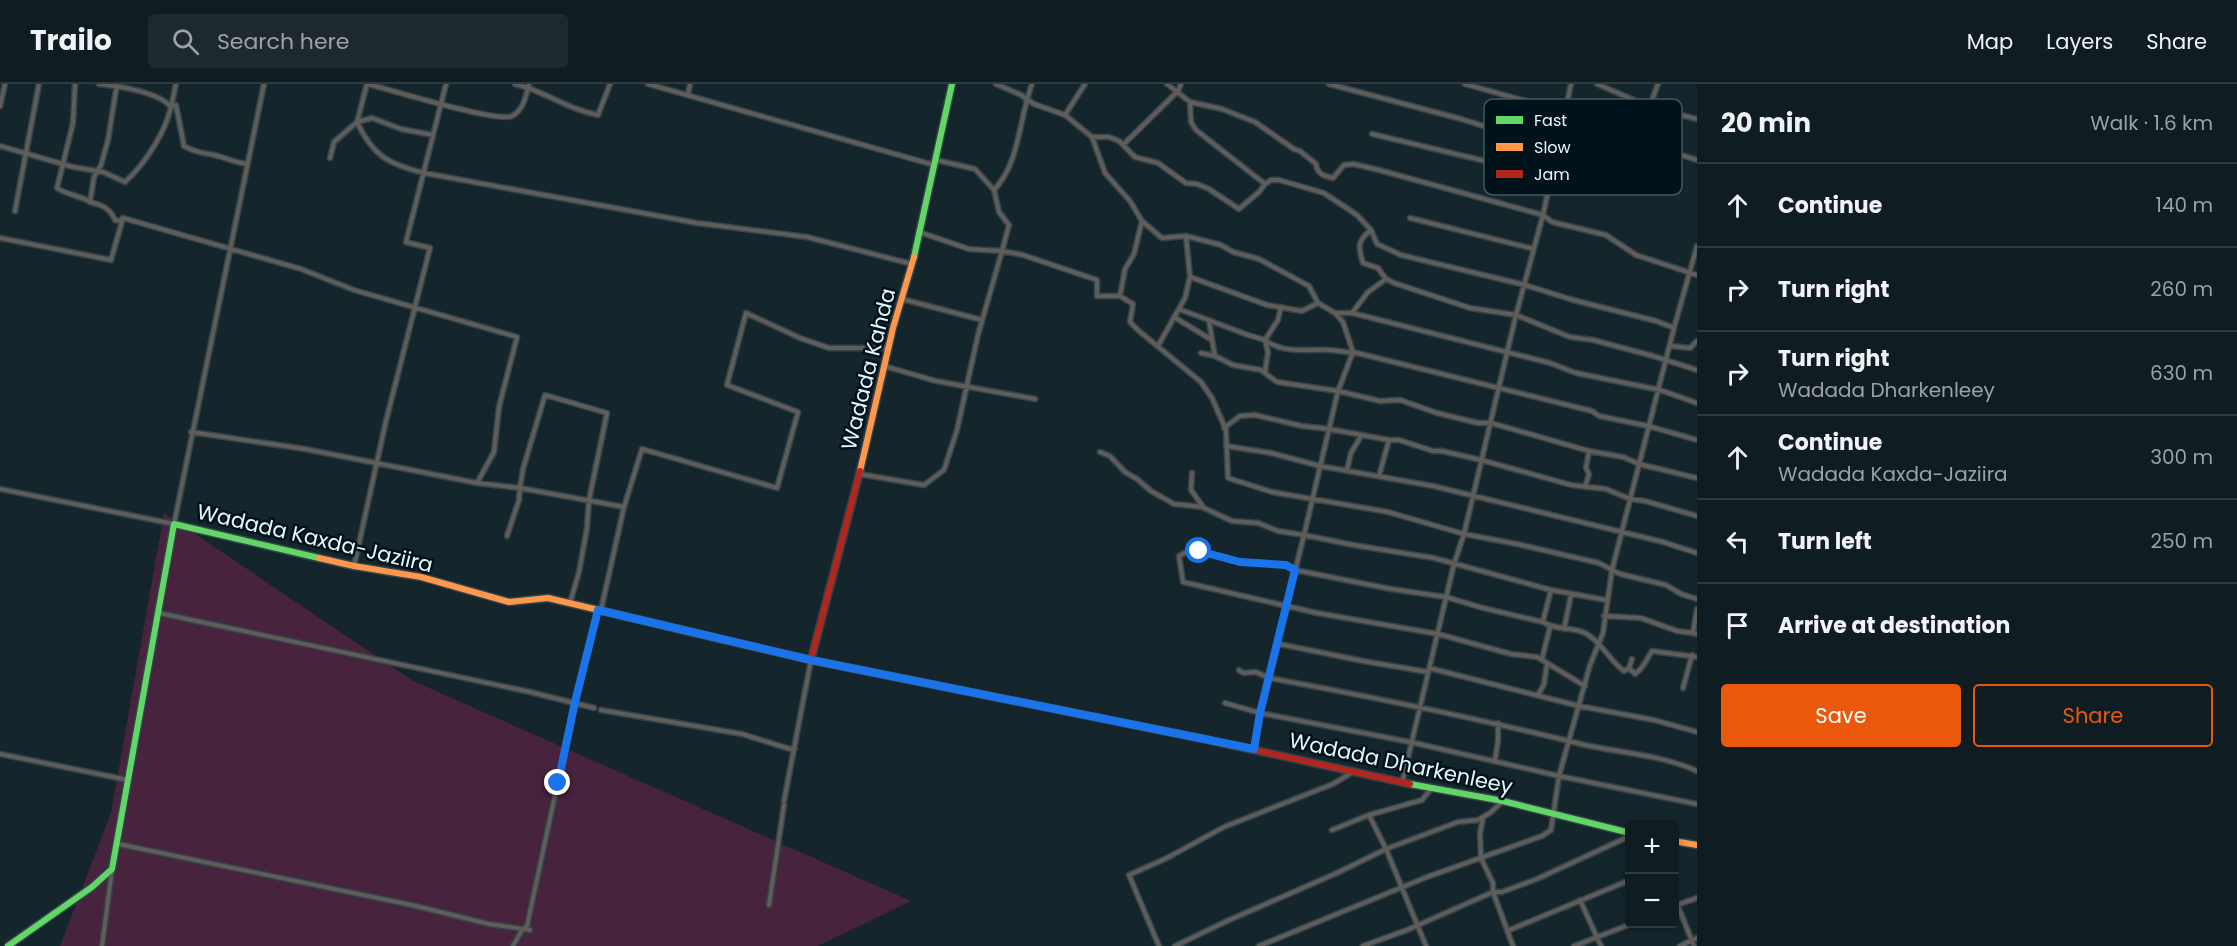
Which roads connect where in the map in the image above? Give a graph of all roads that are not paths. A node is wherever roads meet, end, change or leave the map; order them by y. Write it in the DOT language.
graph roads {
  1 [pos="5,84"];
  2 [pos="39,84"];
  3 [pos="75,84"];
  4 [pos="99,84"];
  5 [pos="176,84"];
  6 [pos="264,84"];
  7 [pos="367,84"];
  8 [pos="446,84"];
  9 [pos="515,84"];
  10 [pos="610,84"];
  11 [pos="648,84"];
  12 [pos="690,84"];
  13 [pos="952,84"];
  14 [pos="996,84"];
  15 [pos="1032,84"];
  16 [pos="1085,84"];
  17 [pos="1167,84"];
  18 [pos="1181,84"];
  19 [pos="1329,84"];
  20 [pos="1465,84"];
  21 [pos="1571,84"];
  22 [pos="1597,84"];
  23 [pos="1658,84"];
  24 [pos="117,85"];
  25 [pos="529,86"];
  26 [pos="1178,91"];
  27 [pos="688,95"];
  28 [pos="1516,99"];
  29 [pos="1568,99"];
  30 [pos="1632,99"];
  31 [pos="1653,99"];
  32 [pos="1028,100"];
  33 [pos="1190,102"];
  34 [pos="442,103"];
  35 [pos="0,106"];
  36 [pos="171,107"];
  37 [pos="1065,115"];
  38 [pos="1682,115"];
  39 [pos="1697,119"];
  40 [pos="357,122"];
  41 [pos="1484,126"];
  42 [pos="1372,134"];
  43 [pos="434,135"];
  44 [pos="1092,137"];
  45 [pos="1124,144"];
  46 [pos="0,146"];
  47 [pos="26,153"];
  48 [pos="1682,155"];
  49 [pos="330,158"];
  50 [pos="1697,160"];
  51 [pos="1484,161"];
  52 [pos="935,162"];
  53 [pos="63,164"];
  54 [pos="247,165"];
  55 [pos="98,171"];
  56 [pos="424,173"];
  57 [pos="1265,184"];
  58 [pos="994,190"];
  59 [pos="1548,195"];
  60 [pos="90,202"];
  61 [pos="15,211"];
  62 [pos="1544,215"];
  63 [pos="123,218"];
  64 [pos="1410,218"];
  65 [pos="1142,221"];
  66 [pos="1371,230"];
  67 [pos="919,232"];
  68 [pos="1186,236"];
  69 [pos="0,238"];
  70 [pos="1697,246"];
  71 [pos="1534,249"];
  72 [pos="230,250"];
  73 [pos="1002,251"];
  74 [pos="912,264"];
  75 [pos="1689,273"];
  76 [pos="1697,275"];
  77 [pos="1190,277"];
  78 [pos="1386,279"];
  79 [pos="1525,285"];
  80 [pos="1120,296"];
  81 [pos="902,299"];
  82 [pos="1318,303"];
  83 [pos="415,306"];
  84 [pos="1281,307"];
  85 [pos="1179,309"];
  86 [pos="1335,313"];
  87 [pos="1352,313"];
  88 [pos="1516,315"];
  89 [pos="1174,317"];
  90 [pos="982,320"];
  91 [pos="1209,321"];
  92 [pos="1674,328"];
  93 [pos="1212,340"];
  94 [pos="1265,340"];
  95 [pos="1697,341"];
  96 [pos="1158,345"];
  97 [pos="1671,346"];
  98 [pos="889,348"];
  99 [pos="1201,352"];
  100 [pos="1353,352"];
  101 [pos="1508,352"];
  102 [pos="1215,356"];
  103 [pos="1666,360"];
  104 [pos="884,366"];
  105 [pos="1697,370"];
  106 [pos="1265,372"];
  107 [pos="966,387"];
  108 [pos="1499,389"];
  109 [pos="1660,390"];
  110 [pos="1338,391"];
  111 [pos="1035,399"];
  112 [pos="1697,403"];
  113 [pos="1491,423"];
  114 [pos="1648,426"];
  115 [pos="1224,428"];
  116 [pos="1329,429"];
  117 [pos="191,432"];
  118 [pos="1362,435"];
  119 [pos="1389,440"];
  120 [pos="1697,440"];
  121 [pos="1226,446"];
  122 [pos="1589,451"];
  123 [pos="1100,452"];
  124 [pos="1481,460"];
  125 [pos="378,463"];
  126 [pos="1639,464"];
  127 [pos="1320,466"];
  128 [pos="1347,471"];
  129 [pos="1192,473"];
  130 [pos="859,474"];
  131 [pos="1379,476"];
  132 [pos="1697,478"];
  133 [pos="477,483"];
  134 [pos="1585,487"];
  135 [pos="0,489"];
  136 [pos="520,489"];
  137 [pos="1472,497"];
  138 [pos="1312,498"];
  139 [pos="1630,499"];
  140 [pos="589,500"];
  141 [pos="624,507"];
  142 [pos="1204,508"];
  143 [pos="1697,516"];
  144 [pos="174,524"];
  145 [pos="1622,532"];
  146 [pos="1464,534"];
  147 [pos="1304,535"];
  148 [pos="507,536"];
  149 [pos="1697,553"];
  150 [pos="1454,564"];
  151 [pos="354,566"];
  152 [pos="1295,570"];
  153 [pos="1612,570"];
  154 [pos="1551,590"];
  155 [pos="1571,595"];
  156 [pos="1446,597"];
  157 [pos="1697,599"];
  158 [pos="1606,600"];
  159 [pos="570,603"];
  160 [pos="1286,607"];
  161 [pos="1697,609"];
  162 [pos="600,610"];
  163 [pos="159,613"];
  164 [pos="1604,616"];
  165 [pos="1543,621"];
  166 [pos="1550,627"];
  167 [pos="1564,629"];
  168 [pos="1438,634"];
  169 [pos="1695,634"];
  170 [pos="1598,643"];
  171 [pos="1279,644"];
  172 [pos="1694,656"];
  173 [pos="1542,659"];
  174 [pos="1632,659"];
  175 [pos="811,660"];
  176 [pos="1547,663"];
  177 [pos="1629,668"];
  178 [pos="1239,670"];
  179 [pos="1429,670"];
  180 [pos="1269,678"];
  181 [pos="1585,686"];
  182 [pos="1683,688"];
  183 [pos="1538,695"];
  184 [pos="575,702"];
  185 [pos="1225,703"];
  186 [pos="1420,706"];
  187 [pos="1579,706"];
  188 [pos="594,708"];
  189 [pos="601,710"];
  190 [pos="1260,713"];
  191 [pos="1498,723"];
  192 [pos="1697,732"];
  193 [pos="1568,741"];
  194 [pos="1410,742"];
  195 [pos="795,748"];
  196 [pos="1254,749"];
  197 [pos="0,754"];
  198 [pos="1495,760"];
  199 [pos="1697,771"];
  200 [pos="1353,772"];
  201 [pos="1559,776"];
  202 [pos="128,780"];
  203 [pos="1402,783"];
  204 [pos="1431,789"];
  205 [pos="1503,801"];
  206 [pos="1697,804"];
  207 [pos="1553,813"];
  208 [pos="1369,815"];
  209 [pos="1484,818"];
  210 [pos="1332,830"];
  211 [pos="1625,833"];
  212 [pos="1625,836"];
  213 [pos="1679,842"];
  214 [pos="118,844"];
  215 [pos="1697,845"];
  216 [pos="1386,849"];
  217 [pos="1481,858"];
  218 [pos="112,869"];
  219 [pos="1625,882"];
  220 [pos="1402,887"];
  221 [pos="1493,892"];
  222 [pos="1697,898"];
  223 [pos="1580,900"];
  224 [pos="769,904"];
  225 [pos="1679,905"];
  226 [pos="1679,912"];
  227 [pos="1417,924"];
  228 [pos="1625,926"];
  229 [pos="522,930"];
  230 [pos="530,930"];
  231 [pos="1507,931"];
  232 [pos="1597,937"];
  233 [pos="1697,938"];
  234 [pos="1692,940"];
  235 [pos="8,946"];
  236 [pos="102,946"];
  237 [pos="513,946"];
  238 [pos="1159,946"];
  239 [pos="1175,946"];
  240 [pos="1259,946"];
  241 [pos="1363,946"];
  242 [pos="1426,946"];
  243 [pos="1513,946"];
  244 [pos="1574,946"];
  245 [pos="1601,946"];
  246 [pos="1680,946"];
  247 [pos="1694,946"];
  1 -- 35 [label="street"];
  2 -- 47 [label="street"];
  3 -- 53 [label="street"];
  4 -- 24 [label="street"];
  5 -- 36 [label="street"];
  6 -- 54 [label="street"];
  7 -- 34 [label="street"];
  7 -- 40 [label="street"];
  8 -- 34 [label="street"];
  9 -- 25 [label="street"];
  10 -- 25 [label="street"];
  11 -- 27 [label="street"];
  12 -- 27 [label="street"];
  13 -- 52 [label="main road, Wadada Kahda"];
  14 -- 32 [label="street"];
  15 -- 32 [label="street"];
  16 -- 37 [label="street"];
  17 -- 26 [label="street"];
  18 -- 26 [label="street"];
  19 -- 41 [label="street"];
  20 -- 28 [label="street"];
  21 -- 29 [label="street"];
  22 -- 30 [label="street"];
  23 -- 31 [label="street"];
  24 -- 36 [label="street"];
  24 -- 55 [label="street"];
  25 -- 34 [label="street"];
  26 -- 33 [label="street"];
  26 -- 45 [label="street"];
  27 -- 52 [label="street"];
  32 -- 37 [label="street"];
  32 -- 58 [label="street"];
  33 -- 57 [label="street"];
  33 -- 62 [label="street"];
  34 -- 43 [label="street"];
  36 -- 54 [label="street"];
  36 -- 55 [label="street"];
  37 -- 44 [label="street"];
  38 -- 39 [label="street"];
  40 -- 43 [label="street"];
  40 -- 49 [label="street"];
  40 -- 56 [label="street"];
  42 -- 51 [label="street"];
  43 -- 56 [label="street"];
  44 -- 45 [label="street"];
  44 -- 65 [label="street"];
  45 -- 57 [label="street"];
  46 -- 47 [label="street"];
  47 -- 53 [label="street"];
  47 -- 61 [label="street"];
  48 -- 50 [label="street"];
  52 -- 58 [label="street"];
  52 -- 67 [label="main road, Wadada Kahda"];
  53 -- 55 [label="street"];
  53 -- 60 [label="street"];
  54 -- 72 [label="street"];
  55 -- 60 [label="street"];
  56 -- 74 [label="street"];
  56 -- 83 [label="street"];
  57 -- 66 [label="street"];
  58 -- 73 [label="street"];
  59 -- 62 [label="street"];
  60 -- 63 [label="street"];
  62 -- 71 [label="street"];
  62 -- 75 [label="street"];
  63 -- 69 [label="street"];
  63 -- 72 [label="street"];
  64 -- 71 [label="street"];
  65 -- 68 [label="street"];
  65 -- 80 [label="street"];
  66 -- 78 [label="street"];
  66 -- 79 [label="street"];
  67 -- 73 [label="street"];
  67 -- 74 [label="main road, Wadada Kahda"];
  68 -- 77 [label="street"];
  68 -- 82 [label="street"];
  70 -- 75 [label="street"];
  71 -- 79 [label="street"];
  72 -- 83 [label="street"];
  72 -- 117 [label="street"];
  73 -- 80 [label="street"];
  73 -- 90 [label="street"];
  74 -- 81 [label="main road, Wadada Kahda"];
  75 -- 76 [label="street"];
  75 -- 92 [label="street"];
  77 -- 84 [label="street"];
  77 -- 85 [label="street"];
  78 -- 87 [label="street"];
  78 -- 88 [label="street"];
  79 -- 88 [label="street"];
  79 -- 92 [label="street"];
  80 -- 96 [label="street"];
  81 -- 90 [label="street"];
  81 -- 98 [label="main road, Wadada Kahda"];
  82 -- 84 [label="street"];
  82 -- 86 [label="street"];
  83 -- 125 [label="street"];
  83 -- 133 [label="street"];
  84 -- 94 [label="street"];
  85 -- 89 [label="street"];
  85 -- 91 [label="street"];
  86 -- 87 [label="street"];
  86 -- 100 [label="street"];
  87 -- 101 [label="street"];
  88 -- 101 [label="street"];
  88 -- 103 [label="street"];
  89 -- 93 [label="street"];
  89 -- 96 [label="street"];
  90 -- 107 [label="street"];
  91 -- 93 [label="street"];
  91 -- 94 [label="street"];
  92 -- 97 [label="street"];
  93 -- 102 [label="street"];
  94 -- 100 [label="street"];
  94 -- 106 [label="street"];
  95 -- 97 [label="street"];
  96 -- 115 [label="street"];
  97 -- 103 [label="street"];
  98 -- 104 [label="main road, Wadada Kahda"];
  98 -- 141 [label="street"];
  99 -- 102 [label="street"];
  100 -- 108 [label="street"];
  100 -- 110 [label="street"];
  101 -- 108 [label="street"];
  101 -- 109 [label="street"];
  102 -- 106 [label="street"];
  103 -- 105 [label="street"];
  103 -- 109 [label="street"];
  104 -- 107 [label="street"];
  104 -- 130 [label="main road, Wadada Kahda"];
  106 -- 110 [label="street"];
  107 -- 111 [label="street"];
  107 -- 130 [label="street"];
  108 -- 113 [label="street"];
  108 -- 114 [label="street"];
  109 -- 112 [label="street"];
  109 -- 114 [label="street"];
  110 -- 113 [label="street"];
  110 -- 116 [label="street"];
  113 -- 122 [label="street"];
  113 -- 124 [label="street"];
  114 -- 120 [label="street"];
  114 -- 126 [label="street"];
  115 -- 116 [label="street"];
  115 -- 121 [label="street"];
  116 -- 118 [label="street"];
  116 -- 127 [label="street"];
  117 -- 125 [label="street"];
  117 -- 144 [label="street"];
  118 -- 119 [label="street"];
  118 -- 128 [label="street"];
  119 -- 124 [label="street"];
  119 -- 131 [label="street"];
  121 -- 127 [label="street"];
  121 -- 138 [label="street"];
  122 -- 126 [label="street"];
  122 -- 134 [label="street"];
  123 -- 142 [label="street"];
  124 -- 134 [label="street"];
  124 -- 137 [label="street"];
  125 -- 133 [label="street"];
  125 -- 151 [label="street"];
  126 -- 132 [label="street"];
  126 -- 139 [label="street"];
  127 -- 128 [label="street"];
  127 -- 138 [label="street"];
  128 -- 131 [label="street"];
  129 -- 142 [label="street"];
  130 -- 175 [label="main road, Wadada Kahda"];
  131 -- 137 [label="street"];
  133 -- 136 [label="street"];
  134 -- 139 [label="street"];
  135 -- 144 [label="street"];
  136 -- 140 [label="street"];
  136 -- 140 [label="street"];
  136 -- 148 [label="street"];
  137 -- 145 [label="street"];
  137 -- 146 [label="street"];
  138 -- 146 [label="street"];
  138 -- 147 [label="street"];
  139 -- 143 [label="street"];
  139 -- 145 [label="street"];
  140 -- 141 [label="street"];
  140 -- 159 [label="street"];
  141 -- 162 [label="street"];
  142 -- 147 [label="street"];
  144 -- 151 [label="main road, Wadada Kaxda-Jaziira"];
  144 -- 163 [label="main road, Wadada Kaxda-Jaziira"];
  145 -- 149 [label="street"];
  145 -- 153 [label="street"];
  146 -- 150 [label="street"];
  146 -- 153 [label="street"];
  147 -- 150 [label="street"];
  147 -- 152 [label="street"];
  150 -- 154 [label="street"];
  150 -- 156 [label="street"];
  151 -- 159 [label="main road, Wadada Kaxda-Jaziira"];
  152 -- 156 [label="street"];
  152 -- 160 [label="street"];
  152 -- 160 [label="street"];
  153 -- 157 [label="street"];
  153 -- 158 [label="street"];
  154 -- 155 [label="street"];
  154 -- 165 [label="street"];
  155 -- 158 [label="street"];
  155 -- 167 [label="street"];
  156 -- 165 [label="street"];
  156 -- 168 [label="street"];
  158 -- 164 [label="street"];
  159 -- 162 [label="main road, Wadada Kaxda-Jaziira"];
  160 -- 168 [label="street"];
  160 -- 171 [label="street"];
  161 -- 169 [label="street"];
  162 -- 175 [label="main road, Wadada Kaxda-Jaziira"];
  162 -- 184 [label="street"];
  163 -- 184 [label="street"];
  163 -- 202 [label="main road, Wadada Kaxda-Jaziira"];
  164 -- 169 [label="street"];
  164 -- 170 [label="street"];
  165 -- 166 [label="street"];
  166 -- 167 [label="street"];
  166 -- 173 [label="street"];
  167 -- 170 [label="street"];
  168 -- 173 [label="street"];
  168 -- 179 [label="street"];
  170 -- 177 [label="street"];
  170 -- 181 [label="street"];
  171 -- 179 [label="street"];
  171 -- 180 [label="street"];
  172 -- 177 [label="street"];
  172 -- 182 [label="street"];
  173 -- 176 [label="street"];
  174 -- 177 [label="street"];
  175 -- 195 [label="street"];
  175 -- 196 [label="main road, Wadada Dharkenleey"];
  176 -- 181 [label="street"];
  176 -- 183 [label="street"];
  178 -- 180 [label="street"];
  179 -- 183 [label="street"];
  179 -- 186 [label="street"];
  180 -- 186 [label="street"];
  180 -- 190 [label="street"];
  181 -- 187 [label="street"];
  183 -- 187 [label="street"];
  184 -- 188 [label="street"];
  184 -- 229 [label="street"];
  185 -- 190 [label="street"];
  186 -- 191 [label="street"];
  186 -- 194 [label="street"];
  187 -- 192 [label="street"];
  187 -- 193 [label="street"];
  189 -- 195 [label="street"];
  190 -- 194 [label="street"];
  190 -- 196 [label="street"];
  191 -- 193 [label="street"];
  191 -- 198 [label="street"];
  193 -- 199 [label="street"];
  193 -- 201 [label="street"];
  194 -- 198 [label="street"];
  194 -- 203 [label="street"];
  195 -- 224 [label="street"];
  196 -- 200 [label="main road, Wadada Dharkenleey"];
  197 -- 202 [label="street"];
  198 -- 201 [label="street"];
  200 -- 203 [label="main road, Wadada Dharkenleey"];
  200 -- 238 [label="street"];
  201 -- 206 [label="street"];
  201 -- 207 [label="street"];
  202 -- 214 [label="main road, Wadada Kaxda-Jaziira"];
  203 -- 204 [label="main road, Wadada Dharkenleey"];
  204 -- 205 [label="main road, Wadada Dharkenleey"];
  204 -- 208 [label="street"];
  205 -- 207 [label="main road, Wadada Dharkenleey"];
  205 -- 209 [label="street"];
  207 -- 211 [label="main road, Wadada Dharkenleey"];
  207 -- 217 [label="street"];
  208 -- 210 [label="street"];
  208 -- 216 [label="street"];
  209 -- 216 [label="street"];
  209 -- 217 [label="street"];
  212 -- 221 [label="street"];
  213 -- 215 [label="main road"];
  214 -- 218 [label="main road, Wadada Kaxda-Jaziira"];
  214 -- 229 [label="street"];
  216 -- 220 [label="street"];
  216 -- 239 [label="street"];
  217 -- 220 [label="street"];
  217 -- 221 [label="street"];
  218 -- 235 [label="main road"];
  218 -- 236 [label="street"];
  219 -- 223 [label="street"];
  220 -- 227 [label="street"];
  220 -- 240 [label="street"];
  221 -- 227 [label="street"];
  221 -- 231 [label="street"];
  222 -- 225 [label="street"];
  223 -- 231 [label="street"];
  223 -- 232 [label="street"];
  226 -- 234 [label="street"];
  227 -- 241 [label="street"];
  227 -- 242 [label="street"];
  228 -- 232 [label="street"];
  229 -- 230 [label="street"];
  229 -- 237 [label="street"];
  231 -- 243 [label="street"];
  232 -- 244 [label="street"];
  232 -- 245 [label="street"];
  233 -- 234 [label="street"];
  234 -- 246 [label="street"];
  234 -- 247 [label="street"];
}
